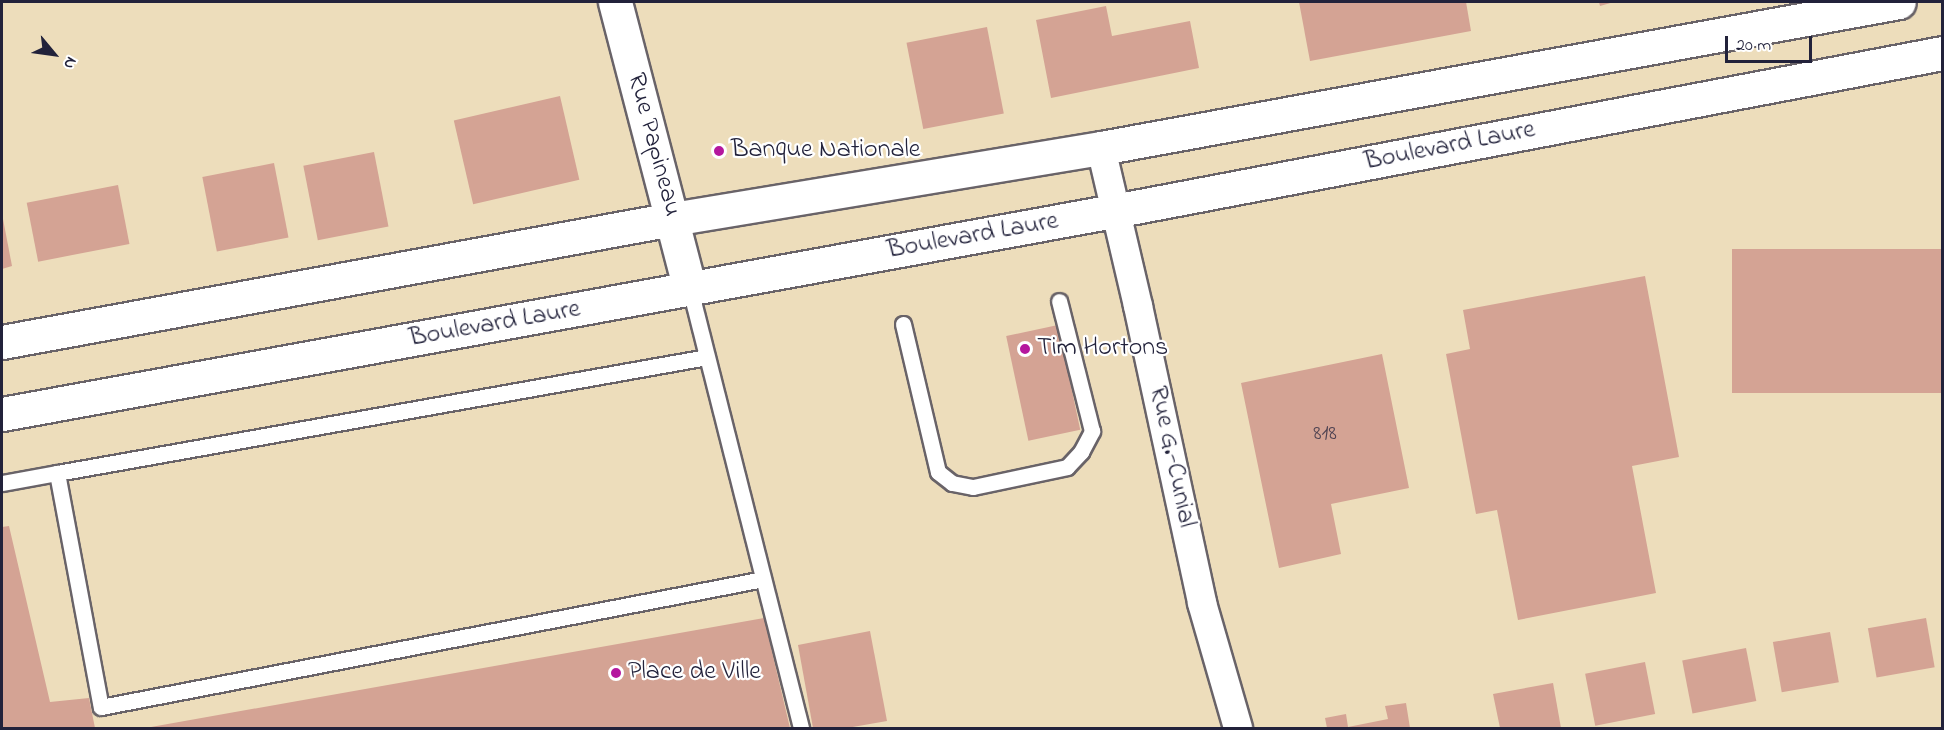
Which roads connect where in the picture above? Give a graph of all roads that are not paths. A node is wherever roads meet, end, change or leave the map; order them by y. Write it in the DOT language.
graph roads {
  1 [pos="615,2"];
  2 [pos="1899,2"];
  3 [pos="1942,53"];
  4 [pos="1101,148"];
  5 [pos="1114,211"];
  6 [pos="672,219"];
  7 [pos="690,289"];
  8 [pos="1059,301"];
  9 [pos="903,324"];
  10 [pos="2,342"];
  11 [pos="707,357"];
  12 [pos="2,414"];
  13 [pos="57,473"];
  14 [pos="2,483"];
  15 [pos="763,579"];
  16 [pos="801,729"];
  17 [pos="1238,729"];
  1 -- 6 [label="main road, Rue Papineau"];
  2 -- 4 [label="main road"];
  3 -- 5 [label="main road, Boulevard Laure"];
  4 -- 5 [label="street, Rue G.-Cunial"];
  4 -- 6 [label="main road"];
  5 -- 7 [label="main road, Boulevard Laure"];
  5 -- 17 [label="street, Rue G.-Cunial"];
  6 -- 7 [label="main road, Rue Papineau"];
  6 -- 10 [label="main road"];
  7 -- 11 [label="lane"];
  7 -- 12 [label="main road, Boulevard Laure"];
  8 -- 9 [label="lane"];
  11 -- 13 [label="lane"];
  11 -- 15 [label="lane"];
  13 -- 14 [label="lane"];
  13 -- 15 [label="lane"];
  15 -- 16 [label="lane"];
}
